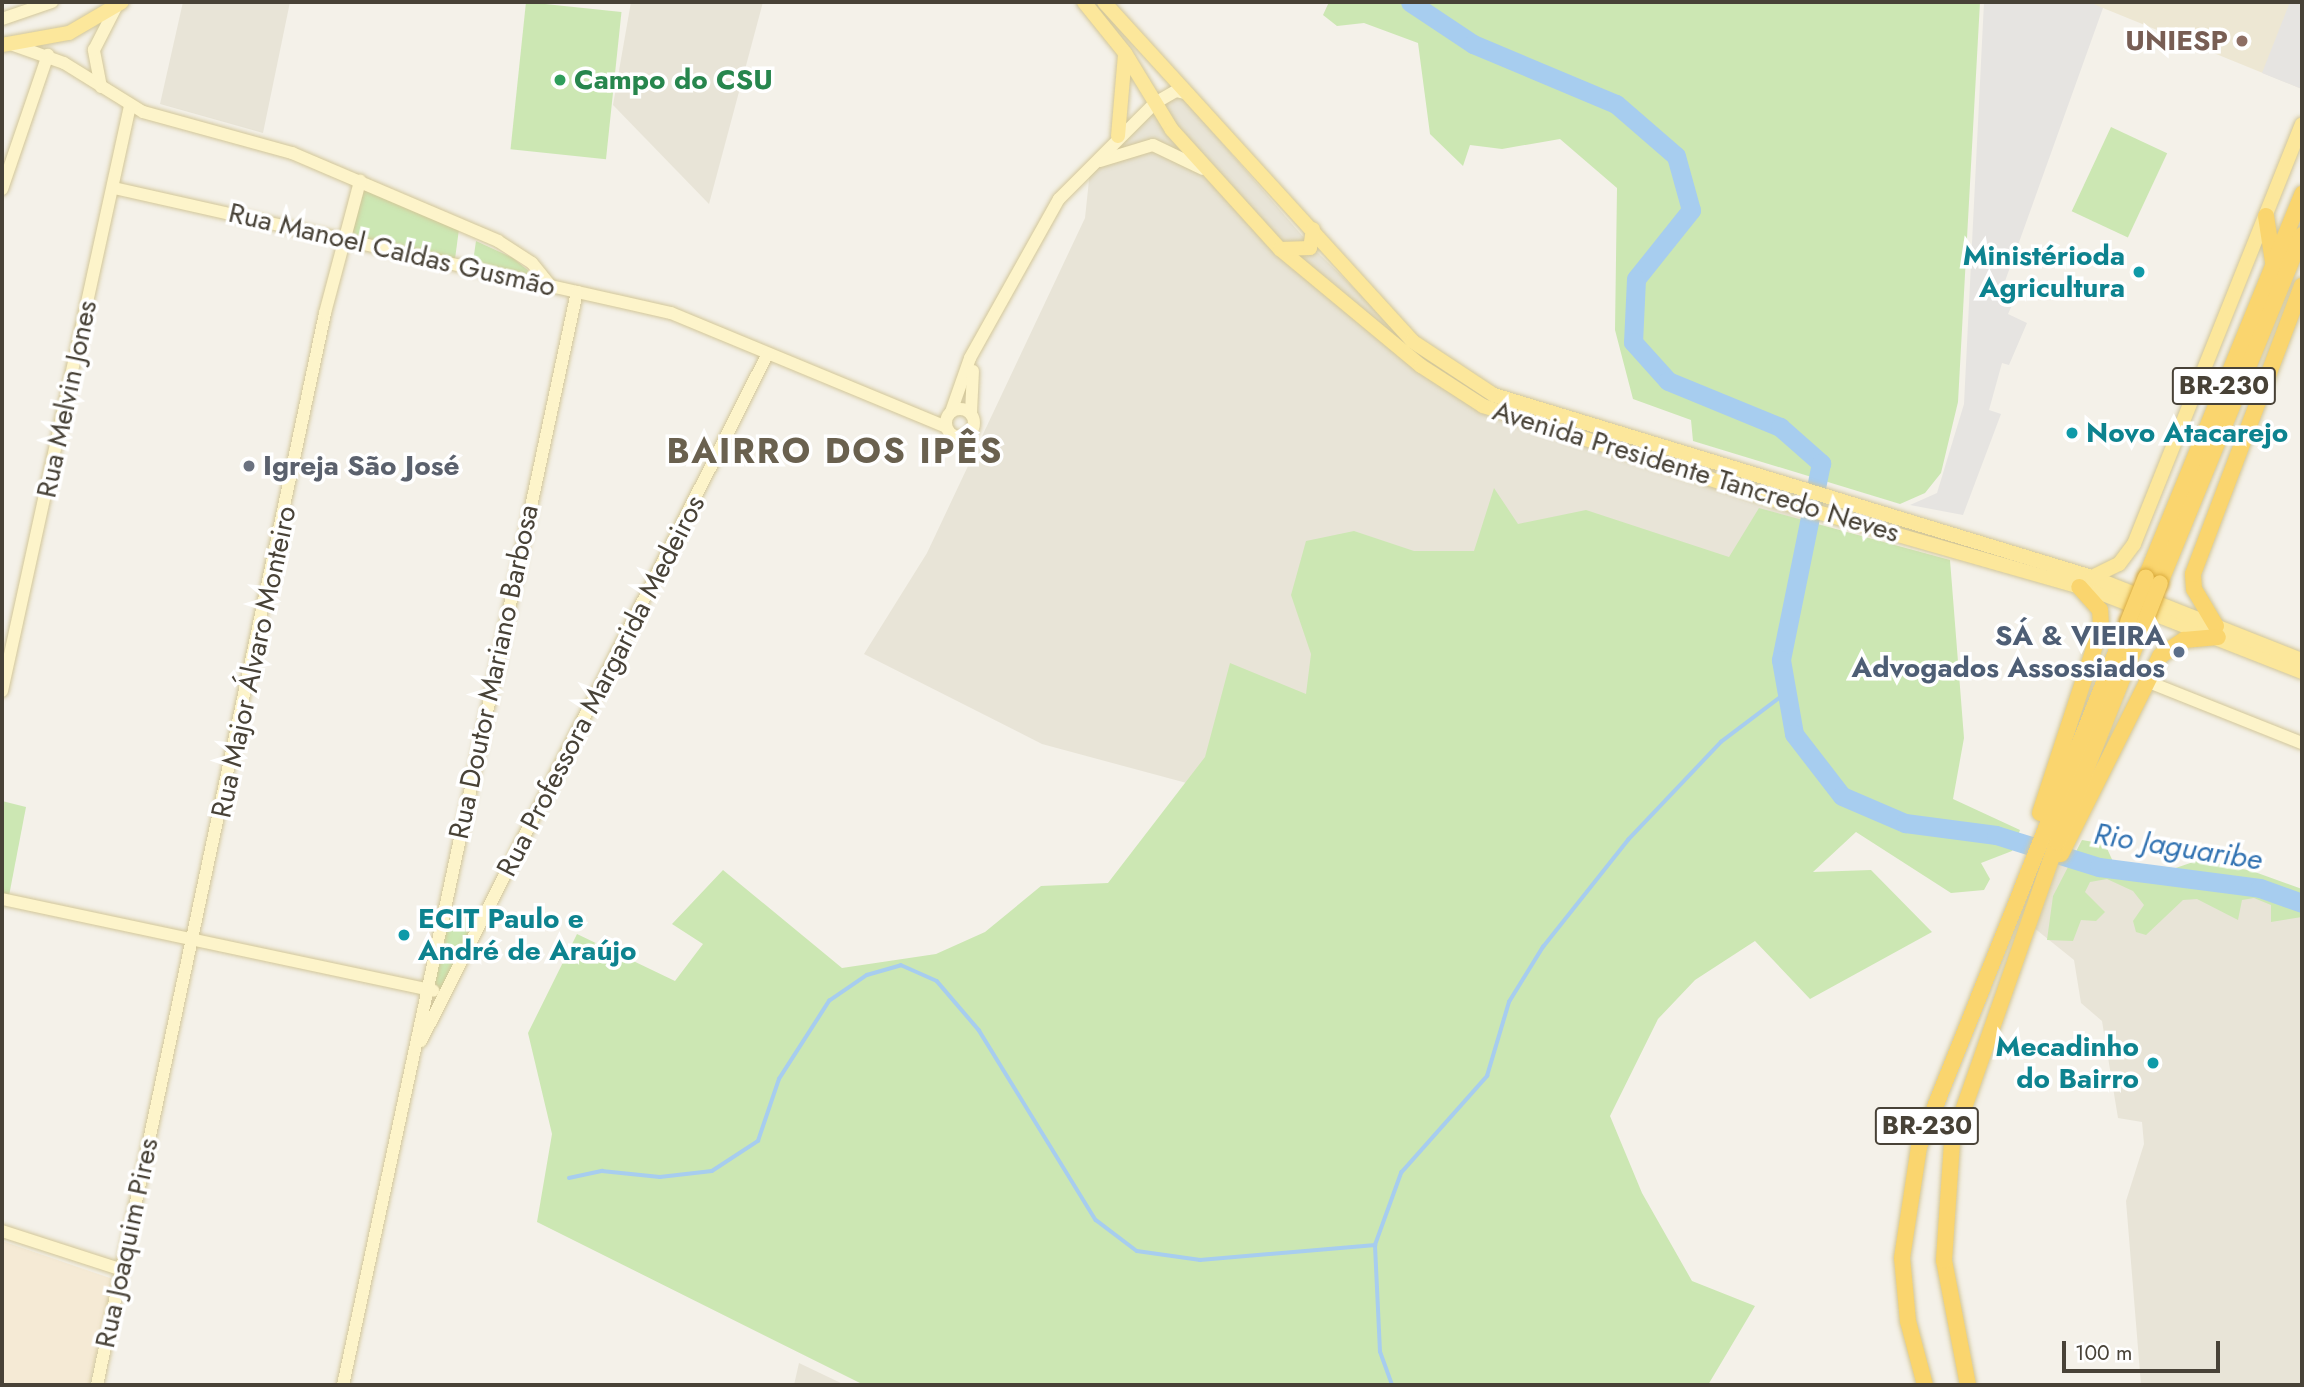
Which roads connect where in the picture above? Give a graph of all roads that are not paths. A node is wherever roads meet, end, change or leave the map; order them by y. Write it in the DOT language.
graph roads {
  1 [pos="52,2"];
  2 [pos="1084,2"];
  3 [pos="1104,2"];
  4 [pos="119,5"];
  5 [pos="2,19"];
  6 [pos="5,43"];
  7 [pos="1125,53"];
  8 [pos="48,55"];
  9 [pos="101,87"];
  10 [pos="1198,100"];
  11 [pos="1155,103"];
  12 [pos="130,106"];
  13 [pos="2302,124"];
  14 [pos="1118,136"];
  15 [pos="1100,161"];
  16 [pos="1207,172"];
  17 [pos="360,181"];
  18 [pos="114,188"];
  19 [pos="2,189"];
  20 [pos="2302,194"];
  21 [pos="2266,216"];
  22 [pos="1313,229"];
  23 [pos="2302,235"];
  24 [pos="344,240"];
  25 [pos="1280,249"];
  26 [pos="2273,264"];
  27 [pos="549,284"];
  28 [pos="2302,286"];
  29 [pos="577,292"];
  30 [pos="978,347"];
  31 [pos="767,355"];
  32 [pos="951,412"];
  33 [pos="971,413"];
  34 [pos="946,427"];
  35 [pos="1830,508"];
  36 [pos="2092,577"];
  37 [pos="2153,580"];
  38 [pos="2079,587"];
  39 [pos="2141,600"];
  40 [pos="2217,632"];
  41 [pos="2302,660"];
  42 [pos="2302,672"];
  43 [pos="2146,681"];
  44 [pos="2,691"];
  45 [pos="2302,743"];
  46 [pos="2048,843"];
  47 [pos="2,900"];
  48 [pos="194,941"];
  49 [pos="425,989"];
  50 [pos="444,994"];
  51 [pos="414,1054"];
  52 [pos="159,1102"];
  53 [pos="2,1231"];
  54 [pos="120,1269"];
  55 [pos="97,1385"];
  56 [pos="343,1385"];
  57 [pos="1925,1385"];
  58 [pos="1968,1385"];
  1 -- 5 [label="main road"];
  2 -- 7 [label="main road, Avenida Presidente Tancredo Neves"];
  3 -- 10 [label="main road, Avenida Presidente Tancredo Neves"];
  4 -- 6 [label="main road"];
  4 -- 9 [label="main road"];
  6 -- 8 [label="main road"];
  7 -- 11 [label="main road, Avenida Presidente Tancredo Neves"];
  7 -- 14 [label="main road"];
  8 -- 9 [label="main road"];
  8 -- 19 [label="main road"];
  9 -- 12 [label="main road"];
  10 -- 11 [label="main road"];
  10 -- 22 [label="main road, Avenida Presidente Tancredo Neves"];
  11 -- 14 [label="main road"];
  11 -- 16 [label="main road, Avenida Presidente Tancredo Neves"];
  12 -- 17 [label="main road"];
  12 -- 18 [label="main road, Rua Melvin Jones"];
  13 -- 21 [label="main road"];
  14 -- 15 [label="main road"];
  15 -- 16 [label="main road"];
  15 -- 30 [label="main road"];
  16 -- 25 [label="main road, Avenida Presidente Tancredo Neves"];
  17 -- 24 [label="main road, Rua Major Álvaro Monteiro"];
  17 -- 27 [label="main road"];
  18 -- 24 [label="main road, Rua Manoel Caldas Gusmão"];
  18 -- 44 [label="main road, Rua Melvin Jones"];
  20 -- 26 [label="highway, BR-230"];
  21 -- 26 [label="highway"];
  21 -- 36 [label="main road"];
  22 -- 25 [label="main road"];
  22 -- 35 [label="main road, Avenida Presidente Tancredo Neves"];
  23 -- 37 [label="highway, BR-230"];
  24 -- 27 [label="main road, Rua Manoel Caldas Gusmão"];
  24 -- 48 [label="main road, Rua Major Álvaro Monteiro"];
  25 -- 35 [label="main road, Avenida Presidente Tancredo Neves"];
  26 -- 37 [label="highway, BR-230"];
  27 -- 29 [label="main road, Rua Manoel Caldas Gusmão"];
  28 -- 40 [label="highway"];
  29 -- 31 [label="main road, Rua Manoel Caldas Gusmão"];
  29 -- 49 [label="main road, Rua Doutor Mariano Barbosa"];
  30 -- 32 [label="main road"];
  30 -- 33 [label="main road"];
  31 -- 34 [label="main road, Rua Manoel Caldas Gusmão"];
  31 -- 50 [label="main road, Rua Professora Margarida Medeiros"];
  32 -- 33 [label="main road"];
  32 -- 34 [label="main road"];
  33 -- 34 [label="main road"];
  35 -- 36 [label="main road, Avenida Presidente Tancredo Neves"];
  35 -- 38 [label="main road, Avenida Presidente Tancredo Neves"];
  36 -- 39 [label="main road, Avenida Presidente Tancredo Neves"];
  37 -- 46 [label="highway, BR-230, bridge"];
  38 -- 39 [label="main road, Avenida Presidente Tancredo Neves"];
  38 -- 46 [label="highway"];
  39 -- 40 [label="main road"];
  40 -- 41 [label="main road"];
  40 -- 42 [label="main road"];
  40 -- 43 [label="highway"];
  43 -- 45 [label="main road"];
  43 -- 46 [label="highway"];
  46 -- 57 [label="highway, BR-230"];
  46 -- 58 [label="highway, BR-230"];
  47 -- 48 [label="main road"];
  48 -- 49 [label="main road"];
  48 -- 52 [label="main road, Rua Major Álvaro Monteiro"];
  49 -- 50 [label="main road"];
  49 -- 51 [label="main road, Rua Doutor Mariano Barbosa"];
  50 -- 51 [label="main road, Rua Professora Margarida Medeiros"];
  51 -- 56 [label="main road"];
  52 -- 54 [label="main road, Rua Joaquim Pires"];
  53 -- 54 [label="main road"];
  54 -- 55 [label="main road, Rua Joaquim Pires"];
}
